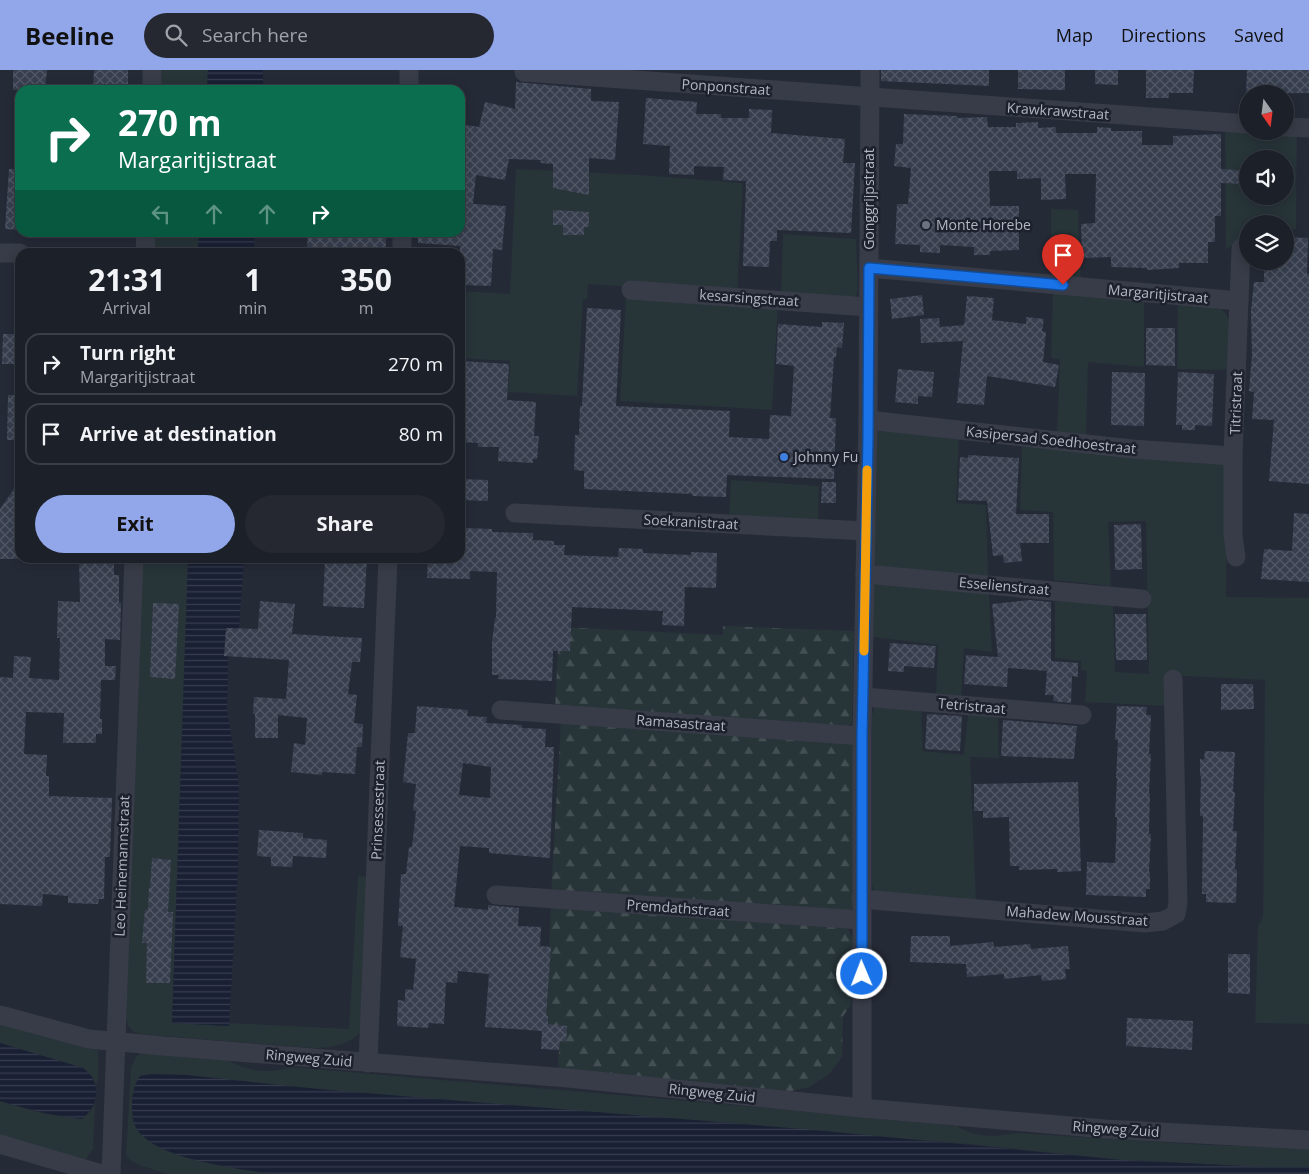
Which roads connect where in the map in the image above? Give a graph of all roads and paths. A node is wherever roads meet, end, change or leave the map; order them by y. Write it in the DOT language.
graph roads {
  1 [pos="152,70"];
  2 [pos="409,70"];
  3 [pos="870,70"];
  4 [pos="524,72"];
  5 [pos="152,85"];
  6 [pos="409,85"];
  7 [pos="869,98"];
  8 [pos="1239,123"];
  9 [pos="1294,127"];
  10 [pos="1309,128"];
  11 [pos="0,253"];
  12 [pos="15,253"];
  13 [pos="869,268"];
  14 [pos="1241,270"];
  15 [pos="631,290"];
  16 [pos="1238,301"];
  17 [pos="868,307"];
  18 [pos="868,420"];
  19 [pos="1234,456"];
  20 [pos="515,513"];
  21 [pos="866,532"];
  22 [pos="1236,557"];
  23 [pos="134,563"];
  24 [pos="388,563"];
  25 [pos="865,574"];
  26 [pos="1142,599"];
  27 [pos="1174,679"];
  28 [pos="863,697"];
  29 [pos="500,710"];
  30 [pos="1082,715"];
  31 [pos="862,736"];
  32 [pos="496,895"];
  33 [pos="861,899"];
  34 [pos="861,920"];
  35 [pos="0,1015"];
  36 [pos="116,1041"];
  37 [pos="368,1063"];
  38 [pos="862,1108"];
  39 [pos="1309,1140"];
  40 [pos="0,1144"];
  41 [pos="102,1174"];
  42 [pos="111,1174"];
  1 -- 5 [label="street"];
  2 -- 6 [label="street"];
  3 -- 7 [label="street, Gonggrijpstraat"];
  4 -- 7 [label="street, Ponponstraat"];
  7 -- 8 [label="street, Krawkrawstraat"];
  7 -- 13 [label="street, Gonggrijpstraat"];
  9 -- 10 [label="street"];
  11 -- 12 [label="street"];
  13 -- 16 [label="street, Margaritjistraat"];
  13 -- 17 [label="street, Gonggrijpstraat"];
  14 -- 16 [label="street, Titristraat"];
  15 -- 17 [label="street, kesarsingstraat"];
  16 -- 19 [label="street, Titristraat"];
  17 -- 18 [label="street, Gonggrijpstraat"];
  18 -- 19 [label="street, Kasipersad Soedhoestraat"];
  18 -- 21 [label="street, Gonggrijpstraat"];
  19 -- 22 [label="street, Titristraat"];
  20 -- 21 [label="street, Soekranistraat"];
  21 -- 25 [label="street, Gonggrijpstraat"];
  23 -- 36 [label="street, Leo Heinemannstraat"];
  24 -- 37 [label="street, Prinsessestraat"];
  25 -- 26 [label="street, Esselienstraat"];
  25 -- 28 [label="street, Gonggrijpstraat"];
  27 -- 33 [label="street, Mahadew Mousstraat"];
  28 -- 30 [label="street, Tetristraat"];
  28 -- 31 [label="street, Gonggrijpstraat"];
  29 -- 31 [label="street, Ramasastraat"];
  31 -- 33 [label="street, Gonggrijpstraat"];
  32 -- 34 [label="street, Premdathstraat"];
  33 -- 34 [label="street, Gonggrijpstraat"];
  34 -- 38 [label="street, Gonggrijpstraat"];
  35 -- 36 [label="street, Ringweg Zuid"];
  36 -- 37 [label="street, Ringweg Zuid"];
  36 -- 42 [label="street, Leo Heinemannstraat"];
  37 -- 38 [label="street, Ringweg Zuid"];
  38 -- 39 [label="street, Ringweg Zuid"];
  40 -- 41 [label="street"];
}
